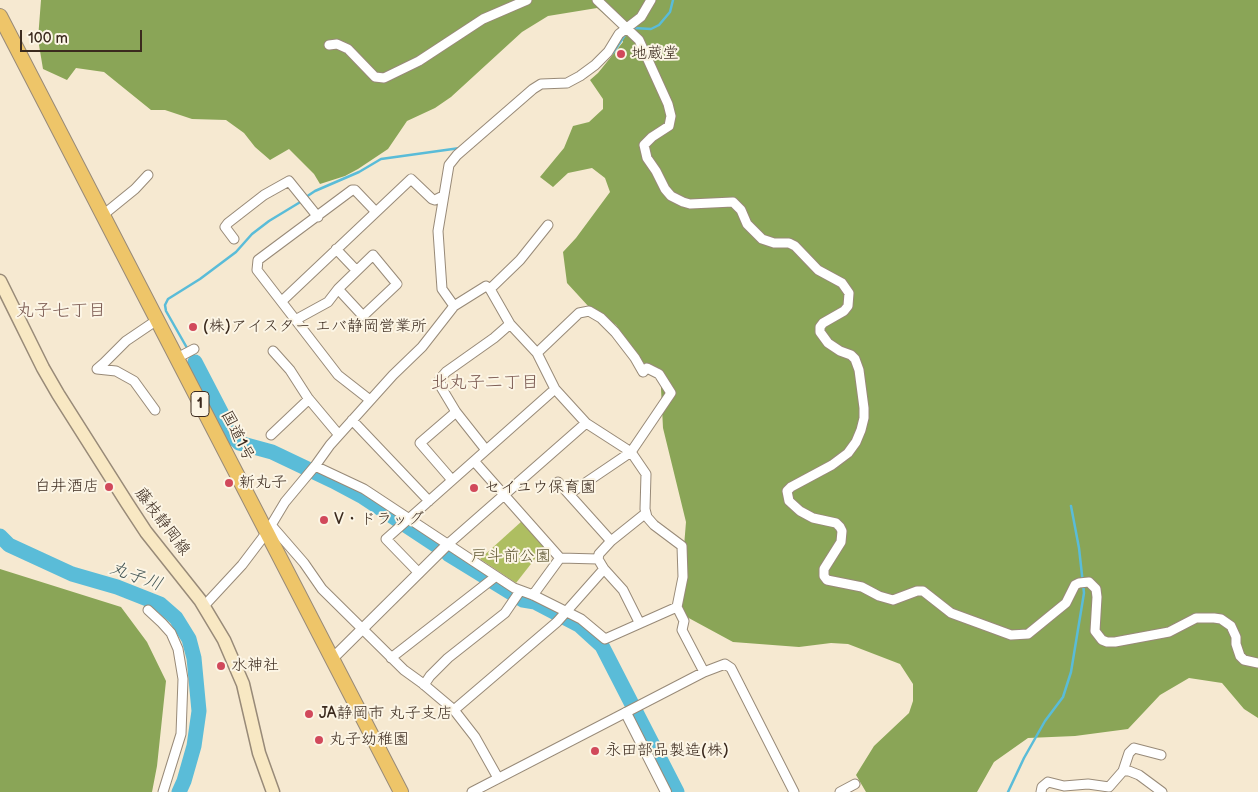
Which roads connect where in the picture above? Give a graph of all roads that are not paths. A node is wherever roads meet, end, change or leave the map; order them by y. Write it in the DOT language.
graph roads {
  1 [pos="527,0"];
  2 [pos="598,0"];
  3 [pos="651,0"];
  4 [pos="0,16"];
  5 [pos="625,28"];
  6 [pos="328,45"];
  7 [pos="148,174"];
  8 [pos="442,196"];
  9 [pos="376,212"];
  10 [pos="103,215"];
  11 [pos="318,217"];
  12 [pos="548,225"];
  13 [pos="234,239"];
  14 [pos="336,249"];
  15 [pos="356,270"];
  16 [pos="0,281"];
  17 [pos="490,289"];
  18 [pos="338,290"];
  19 [pos="282,301"];
  20 [pos="454,306"];
  21 [pos="296,319"];
  22 [pos="157,320"];
  23 [pos="510,324"];
  24 [pos="194,349"];
  25 [pos="273,351"];
  26 [pos="537,353"];
  27 [pos="180,356"];
  28 [pos="555,389"];
  29 [pos="309,399"];
  30 [pos="370,400"];
  31 [pos="155,410"];
  32 [pos="456,412"];
  33 [pos="352,420"];
  34 [pos="586,423"];
  35 [pos="270,434"];
  36 [pos="339,435"];
  37 [pos="486,450"];
  38 [pos="631,452"];
  39 [pos="474,461"];
  40 [pos="312,470"];
  41 [pos="452,480"];
  42 [pos="558,482"];
  43 [pos="569,494"];
  44 [pos="504,495"];
  45 [pos="429,501"];
  46 [pos="646,512"];
  47 [pos="405,522"];
  48 [pos="269,528"];
  49 [pos="611,541"];
  50 [pos="447,545"];
  51 [pos="560,558"];
  52 [pos="598,558"];
  53 [pos="604,569"];
  54 [pos="419,573"];
  55 [pos="495,577"];
  56 [pos="520,591"];
  57 [pos="533,595"];
  58 [pos="204,606"];
  59 [pos="677,607"];
  60 [pos="148,610"];
  61 [pos="563,615"];
  62 [pos="640,622"];
  63 [pos="363,628"];
  64 [pos="391,658"];
  65 [pos="332,659"];
  66 [pos="1258,663"];
  67 [pos="704,672"];
  68 [pos="424,685"];
  69 [pos="454,710"];
  70 [pos="632,710"];
  71 [pos="1161,755"];
  72 [pos="1123,771"];
  73 [pos="498,778"];
  74 [pos="855,784"];
  75 [pos="162,792"];
  76 [pos="273,792"];
  77 [pos="401,792"];
  78 [pos="472,792"];
  79 [pos="666,792"];
  80 [pos="794,792"];
  81 [pos="840,792"];
  82 [pos="1042,792"];
  83 [pos="1162,792"];
  1 -- 6 [label="street"];
  2 -- 5 [label="street"];
  3 -- 5 [label="street"];
  4 -- 10 [label="highway, 国道1号 / 1"];
  5 -- 8 [label="street"];
  5 -- 66 [label="street"];
  7 -- 10 [label="street"];
  8 -- 9 [label="street"];
  8 -- 20 [label="street"];
  9 -- 11 [label="street"];
  9 -- 14 [label="street"];
  10 -- 22 [label="highway, 国道1号 / 1"];
  11 -- 13 [label="street"];
  11 -- 19 [label="street"];
  12 -- 17 [label="street"];
  14 -- 15 [label="street"];
  14 -- 19 [label="street"];
  15 -- 18 [label="street"];
  15 -- 18 [label="street"];
  16 -- 58 [label="main road, 藤枝静岡線"];
  17 -- 20 [label="street"];
  17 -- 23 [label="street"];
  18 -- 21 [label="street"];
  19 -- 21 [label="street"];
  20 -- 30 [label="street"];
  21 -- 30 [label="street"];
  22 -- 27 [label="highway, 国道1号 / 1"];
  22 -- 31 [label="street"];
  23 -- 26 [label="street"];
  23 -- 32 [label="street"];
  24 -- 27 [label="street"];
  25 -- 29 [label="street"];
  26 -- 28 [label="street"];
  26 -- 38 [label="street"];
  27 -- 48 [label="highway, 国道1号 / 1"];
  28 -- 34 [label="street"];
  28 -- 37 [label="street"];
  29 -- 35 [label="street"];
  29 -- 36 [label="street"];
  30 -- 33 [label="street"];
  32 -- 37 [label="street"];
  32 -- 41 [label="street"];
  33 -- 36 [label="street"];
  33 -- 45 [label="street"];
  34 -- 38 [label="street"];
  34 -- 44 [label="street"];
  36 -- 40 [label="street"];
  37 -- 39 [label="street"];
  38 -- 43 [label="street"];
  38 -- 46 [label="street"];
  39 -- 41 [label="street"];
  39 -- 44 [label="street"];
  40 -- 47 [label="street"];
  40 -- 48 [label="street"];
  41 -- 45 [label="street"];
  42 -- 43 [label="street"];
  43 -- 49 [label="street"];
  44 -- 50 [label="street"];
  44 -- 51 [label="street"];
  45 -- 47 [label="street"];
  46 -- 49 [label="street"];
  46 -- 59 [label="street"];
  47 -- 50 [label="street"];
  47 -- 54 [label="street"];
  48 -- 58 [label="street"];
  48 -- 63 [label="street"];
  48 -- 65 [label="highway, 国道1号 / 1"];
  49 -- 52 [label="street"];
  50 -- 54 [label="street"];
  50 -- 55 [label="street"];
  51 -- 52 [label="street"];
  51 -- 57 [label="street"];
  52 -- 53 [label="street"];
  53 -- 61 [label="street"];
  53 -- 62 [label="street"];
  54 -- 63 [label="street"];
  55 -- 56 [label="street"];
  55 -- 64 [label="street"];
  56 -- 57 [label="street"];
  56 -- 68 [label="street"];
  57 -- 61 [label="street"];
  58 -- 76 [label="main road, 藤枝静岡線"];
  59 -- 62 [label="street"];
  59 -- 67 [label="street"];
  60 -- 75 [label="street"];
  61 -- 62 [label="street"];
  61 -- 69 [label="street"];
  63 -- 64 [label="street"];
  63 -- 65 [label="street"];
  64 -- 68 [label="street"];
  65 -- 77 [label="highway, 国道1号 / 1"];
  67 -- 70 [label="street"];
  67 -- 80 [label="street"];
  68 -- 69 [label="street"];
  69 -- 73 [label="street"];
  70 -- 73 [label="street"];
  70 -- 79 [label="street"];
  71 -- 72 [label="street"];
  72 -- 82 [label="street"];
  72 -- 83 [label="street"];
  73 -- 78 [label="street"];
  74 -- 81 [label="street"];
}
